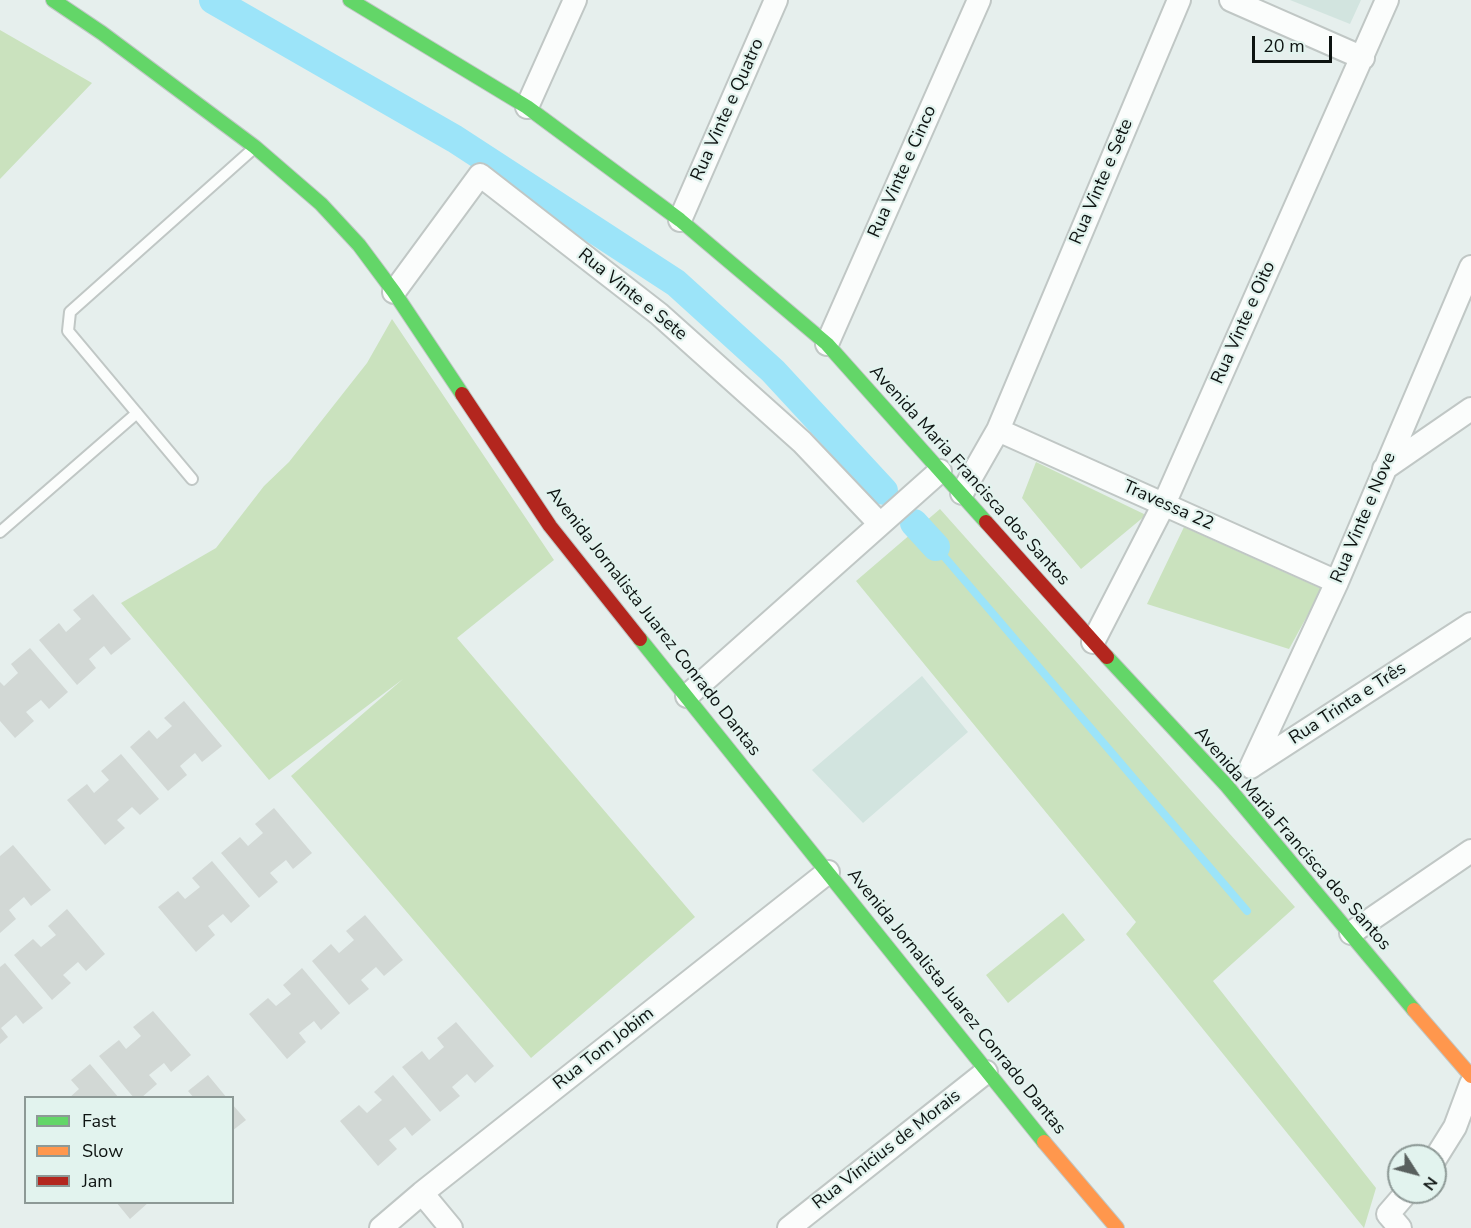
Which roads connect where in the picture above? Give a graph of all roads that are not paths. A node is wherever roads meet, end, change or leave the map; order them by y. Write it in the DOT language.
graph roads {
  1 [pos="53,0"];
  2 [pos="575,0"];
  3 [pos="776,0"];
  4 [pos="979,0"];
  5 [pos="1179,0"];
  6 [pos="1231,0"];
  7 [pos="1387,0"];
  8 [pos="364,4"];
  9 [pos="1362,58"];
  10 [pos="527,107"];
  11 [pos="255,147"];
  12 [pos="680,220"];
  13 [pos="1471,267"];
  14 [pos="394,292"];
  15 [pos="826,344"];
  16 [pos="1471,409"];
  17 [pos="137,413"];
  18 [pos="998,430"];
  19 [pos="1384,469"];
  20 [pos="940,471"];
  21 [pos="192,479"];
  22 [pos="962,494"];
  23 [pos="1164,504"];
  24 [pos="880,524"];
  25 [pos="1,529"];
  26 [pos="1337,582"];
  27 [pos="1471,624"];
  28 [pos="1093,642"];
  29 [pos="687,696"];
  30 [pos="1251,767"];
  31 [pos="1227,786"];
  32 [pos="1471,851"];
  33 [pos="828,872"];
  34 [pos="1351,933"];
  35 [pos="986,1072"];
  36 [pos="1471,1076"];
  37 [pos="1471,1084"];
  38 [pos="1444,1144"];
  39 [pos="422,1192"];
  40 [pos="1397,1204"];
  41 [pos="381,1228"];
  42 [pos="452,1228"];
  43 [pos="789,1228"];
  44 [pos="1118,1228"];
  45 [pos="1400,1228"];
  1 -- 11 [label="main road, Avenida Jornalista Juarez Conrado Dantas"];
  2 -- 10 [label="street"];
  3 -- 12 [label="street, Rua Vinte e Quatro"];
  4 -- 15 [label="street, Rua Vinte e Cinco"];
  5 -- 18 [label="street, Rua Vinte e Sete"];
  6 -- 9 [label="street"];
  7 -- 9 [label="street, Rua Vinte e Oito"];
  8 -- 10 [label="main road, Avenida Maria Francisca dos Santos"];
  9 -- 23 [label="street, Rua Vinte e Oito"];
  10 -- 12 [label="main road, Avenida Maria Francisca dos Santos"];
  11 -- 14 [label="main road, Avenida Jornalista Juarez Conrado Dantas"];
  11 -- 17 [label="lane"];
  12 -- 15 [label="main road, Avenida Maria Francisca dos Santos"];
  13 -- 19 [label="street, Rua Vinte e Nove"];
  14 -- 24 [label="street, Rua Vinte e Sete"];
  14 -- 29 [label="main road, Avenida Jornalista Juarez Conrado Dantas"];
  15 -- 20 [label="main road, Avenida Maria Francisca dos Santos"];
  16 -- 19 [label="street"];
  17 -- 21 [label="lane"];
  17 -- 25 [label="lane"];
  18 -- 22 [label="street, Rua Vinte e Sete"];
  18 -- 23 [label="street, Travessa 22"];
  19 -- 26 [label="street, Rua Vinte e Nove"];
  20 -- 22 [label="main road, Avenida Maria Francisca dos Santos"];
  20 -- 24 [label="street"];
  22 -- 28 [label="main road, Avenida Maria Francisca dos Santos"];
  23 -- 26 [label="street, Travessa 22"];
  23 -- 28 [label="street, Rua Vinte e Oito"];
  24 -- 29 [label="street"];
  26 -- 30 [label="street, Rua Vinte e Nove"];
  27 -- 30 [label="street, Rua Trinta e Três"];
  28 -- 31 [label="main road, Avenida Maria Francisca dos Santos"];
  29 -- 33 [label="main road, Avenida Jornalista Juarez Conrado Dantas"];
  30 -- 31 [label="street, Rua Trinta e Três"];
  31 -- 34 [label="main road, Avenida Maria Francisca dos Santos"];
  32 -- 34 [label="street"];
  33 -- 35 [label="main road, Avenida Jornalista Juarez Conrado Dantas"];
  33 -- 39 [label="street, Rua Tom Jobim"];
  34 -- 36 [label="main road, Avenida Maria Francisca dos Santos"];
  35 -- 43 [label="street, Rua Vinicius de Morais"];
  35 -- 44 [label="main road, Avenida Jornalista Juarez Conrado Dantas"];
  37 -- 38 [label="street"];
  39 -- 41 [label="street, Rua Tom Jobim"];
  39 -- 42 [label="street"];
  40 -- 45 [label="street"];
}
